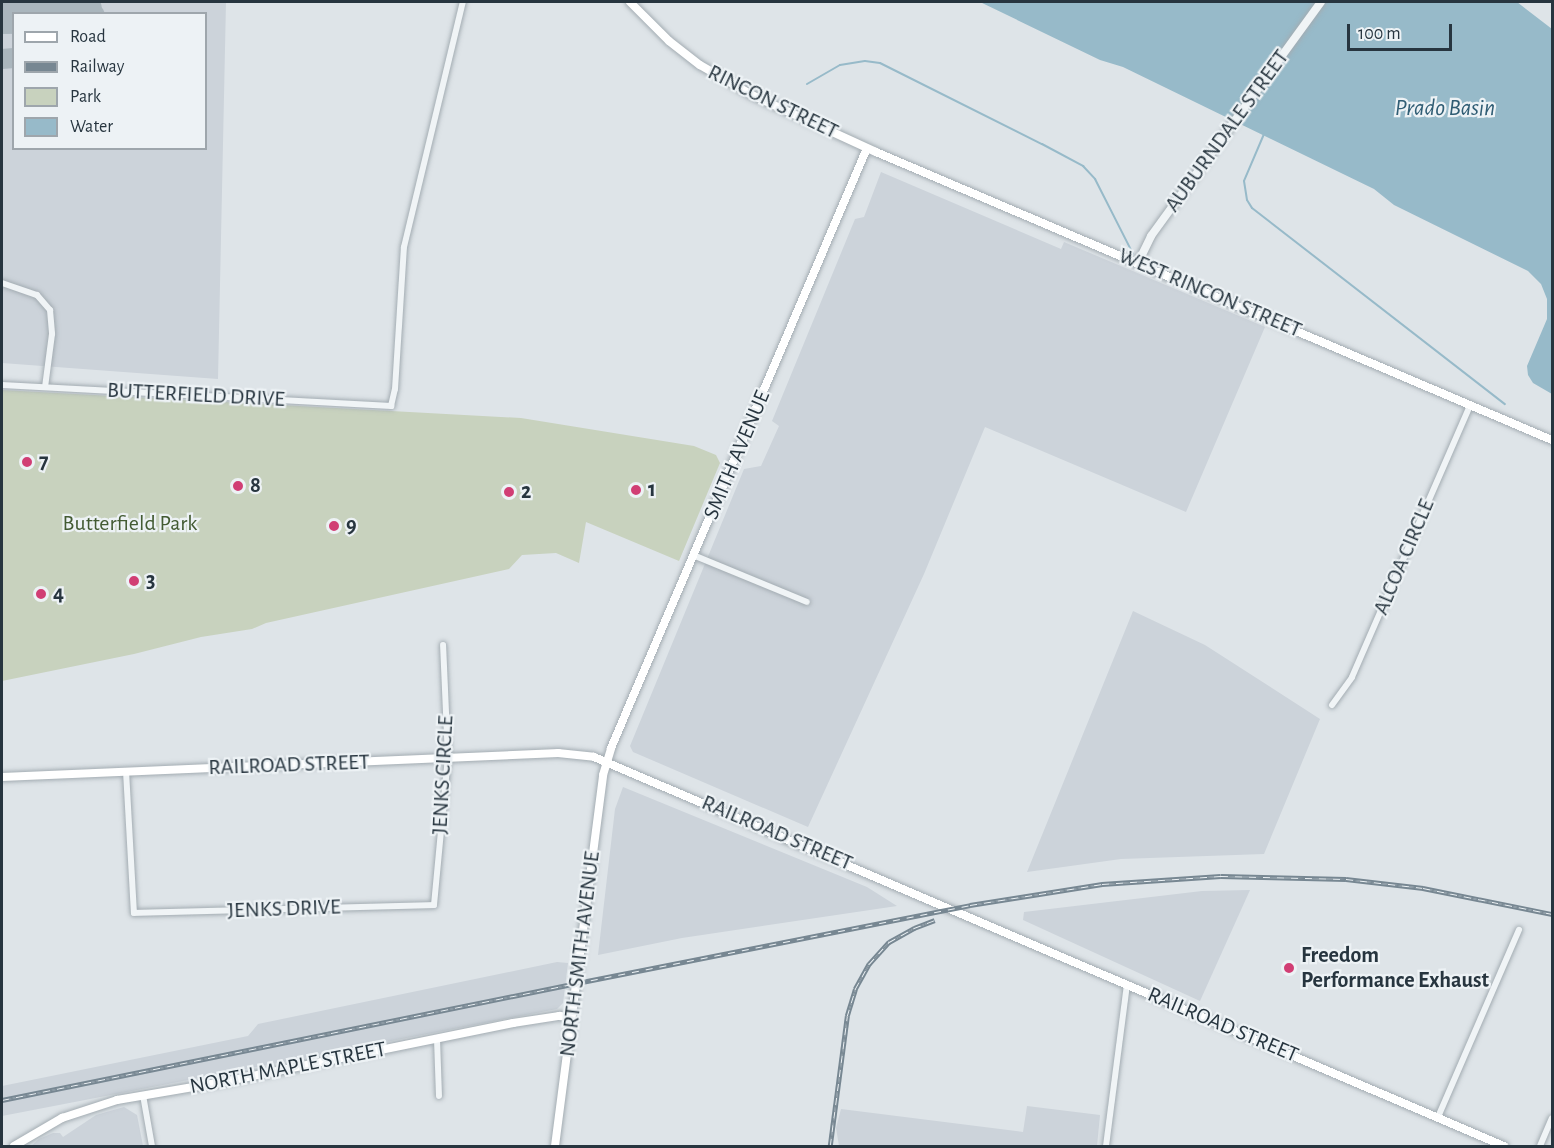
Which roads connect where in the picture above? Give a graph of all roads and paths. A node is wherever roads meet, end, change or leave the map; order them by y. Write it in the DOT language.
graph roads {
  1 [pos="463,2"];
  2 [pos="630,2"];
  3 [pos="1321,2"];
  4 [pos="867,148"];
  5 [pos="1138,263"];
  6 [pos="2,283"];
  7 [pos="2,385"];
  8 [pos="45,387"];
  9 [pos="1470,405"];
  10 [pos="1552,440"];
  11 [pos="693,555"];
  12 [pos="807,602"];
  13 [pos="443,645"];
  14 [pos="1332,705"];
  15 [pos="448,758"];
  16 [pos="607,761"];
  17 [pos="126,771"];
  18 [pos="2,777"];
  19 [pos="434,904"];
  20 [pos="1519,930"];
  21 [pos="1127,984"];
  22 [pos="571,1017"];
  23 [pos="436,1039"];
  24 [pos="143,1095"];
  25 [pos="440,1096"];
  26 [pos="1438,1118"];
  27 [pos="1552,1118"];
  28 [pos="14,1146"];
  29 [pos="152,1146"];
  30 [pos="555,1146"];
  31 [pos="1106,1146"];
  32 [pos="1504,1146"];
  33 [pos="1540,1146"];
  1 -- 8 [label="street, BUTTERFIELD DRIVE"];
  2 -- 4 [label="main road, RINCON STREET"];
  3 -- 5 [label="street, AUBURNDALE STREET"];
  4 -- 5 [label="main road, WEST RINCON STREET"];
  4 -- 11 [label="main road, SMITH AVENUE"];
  5 -- 9 [label="main road, WEST RINCON STREET"];
  6 -- 8 [label="street"];
  7 -- 8 [label="street, BUTTERFIELD DRIVE"];
  9 -- 10 [label="main road, WEST RINCON STREET"];
  9 -- 14 [label="street, ALCOA CIRCLE"];
  11 -- 12 [label="street"];
  11 -- 16 [label="main road, SMITH AVENUE"];
  13 -- 15 [label="street, JENKS CIRCLE"];
  15 -- 16 [label="main road, RAILROAD STREET"];
  15 -- 17 [label="main road, RAILROAD STREET"];
  15 -- 19 [label="street, JENKS CIRCLE"];
  16 -- 21 [label="main road, RAILROAD STREET"];
  16 -- 22 [label="main road, NORTH SMITH AVENUE"];
  17 -- 18 [label="main road, RAILROAD STREET"];
  17 -- 19 [label="street, JENKS DRIVE"];
  20 -- 26 [label="street"];
  21 -- 26 [label="main road, RAILROAD STREET"];
  21 -- 31 [label="street"];
  22 -- 23 [label="main road, NORTH MAPLE STREET"];
  22 -- 30 [label="main road, NORTH SMITH AVENUE"];
  23 -- 24 [label="main road, NORTH MAPLE STREET"];
  23 -- 25 [label="street"];
  24 -- 28 [label="main road, NORTH MAPLE STREET"];
  24 -- 29 [label="street"];
  26 -- 32 [label="main road, RAILROAD STREET"];
  27 -- 33 [label="street"];
}
